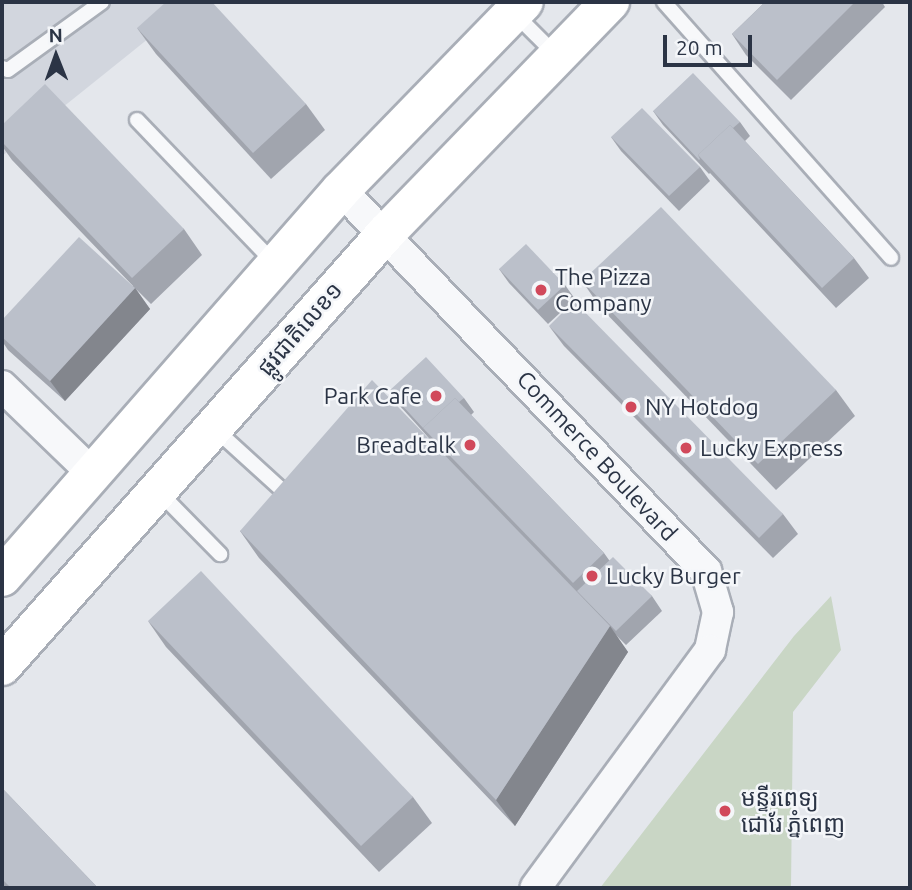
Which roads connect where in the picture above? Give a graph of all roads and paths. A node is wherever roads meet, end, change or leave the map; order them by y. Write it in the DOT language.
graph roads {
  1 [pos="102,2"];
  2 [pos="610,2"];
  3 [pos="664,2"];
  4 [pos="513,5"];
  5 [pos="557,55"];
  6 [pos="2,68"];
  7 [pos="137,120"];
  8 [pos="341,190"];
  9 [pos="386,233"];
  10 [pos="891,258"];
  11 [pos="275,264"];
  12 [pos="2,386"];
  13 [pos="214,428"];
  14 [pos="93,474"];
  15 [pos="281,489"];
  16 [pos="159,492"];
  17 [pos="220,554"];
  18 [pos="2,577"];
  19 [pos="2,666"];
  20 [pos="534,888"];
  1 -- 6 [label="lane"];
  2 -- 5 [label="highway, ផ្លូវជាតិលេខ១"];
  3 -- 10 [label="lane"];
  4 -- 5 [label="lane"];
  4 -- 8 [label="highway"];
  5 -- 9 [label="highway, ផ្លូវជាតិលេខ១"];
  7 -- 11 [label="lane"];
  8 -- 9 [label="street, Commerce Boulevard"];
  8 -- 11 [label="highway"];
  9 -- 13 [label="highway, ផ្លូវជាតិលេខ១"];
  9 -- 20 [label="street, Commerce Boulevard"];
  11 -- 14 [label="highway"];
  12 -- 14 [label="street"];
  13 -- 15 [label="lane"];
  13 -- 16 [label="highway, ផ្លូវជាតិលេខ១"];
  14 -- 18 [label="highway"];
  16 -- 17 [label="lane"];
  16 -- 19 [label="highway, ផ្លូវជាតិលេខ១"];
}
